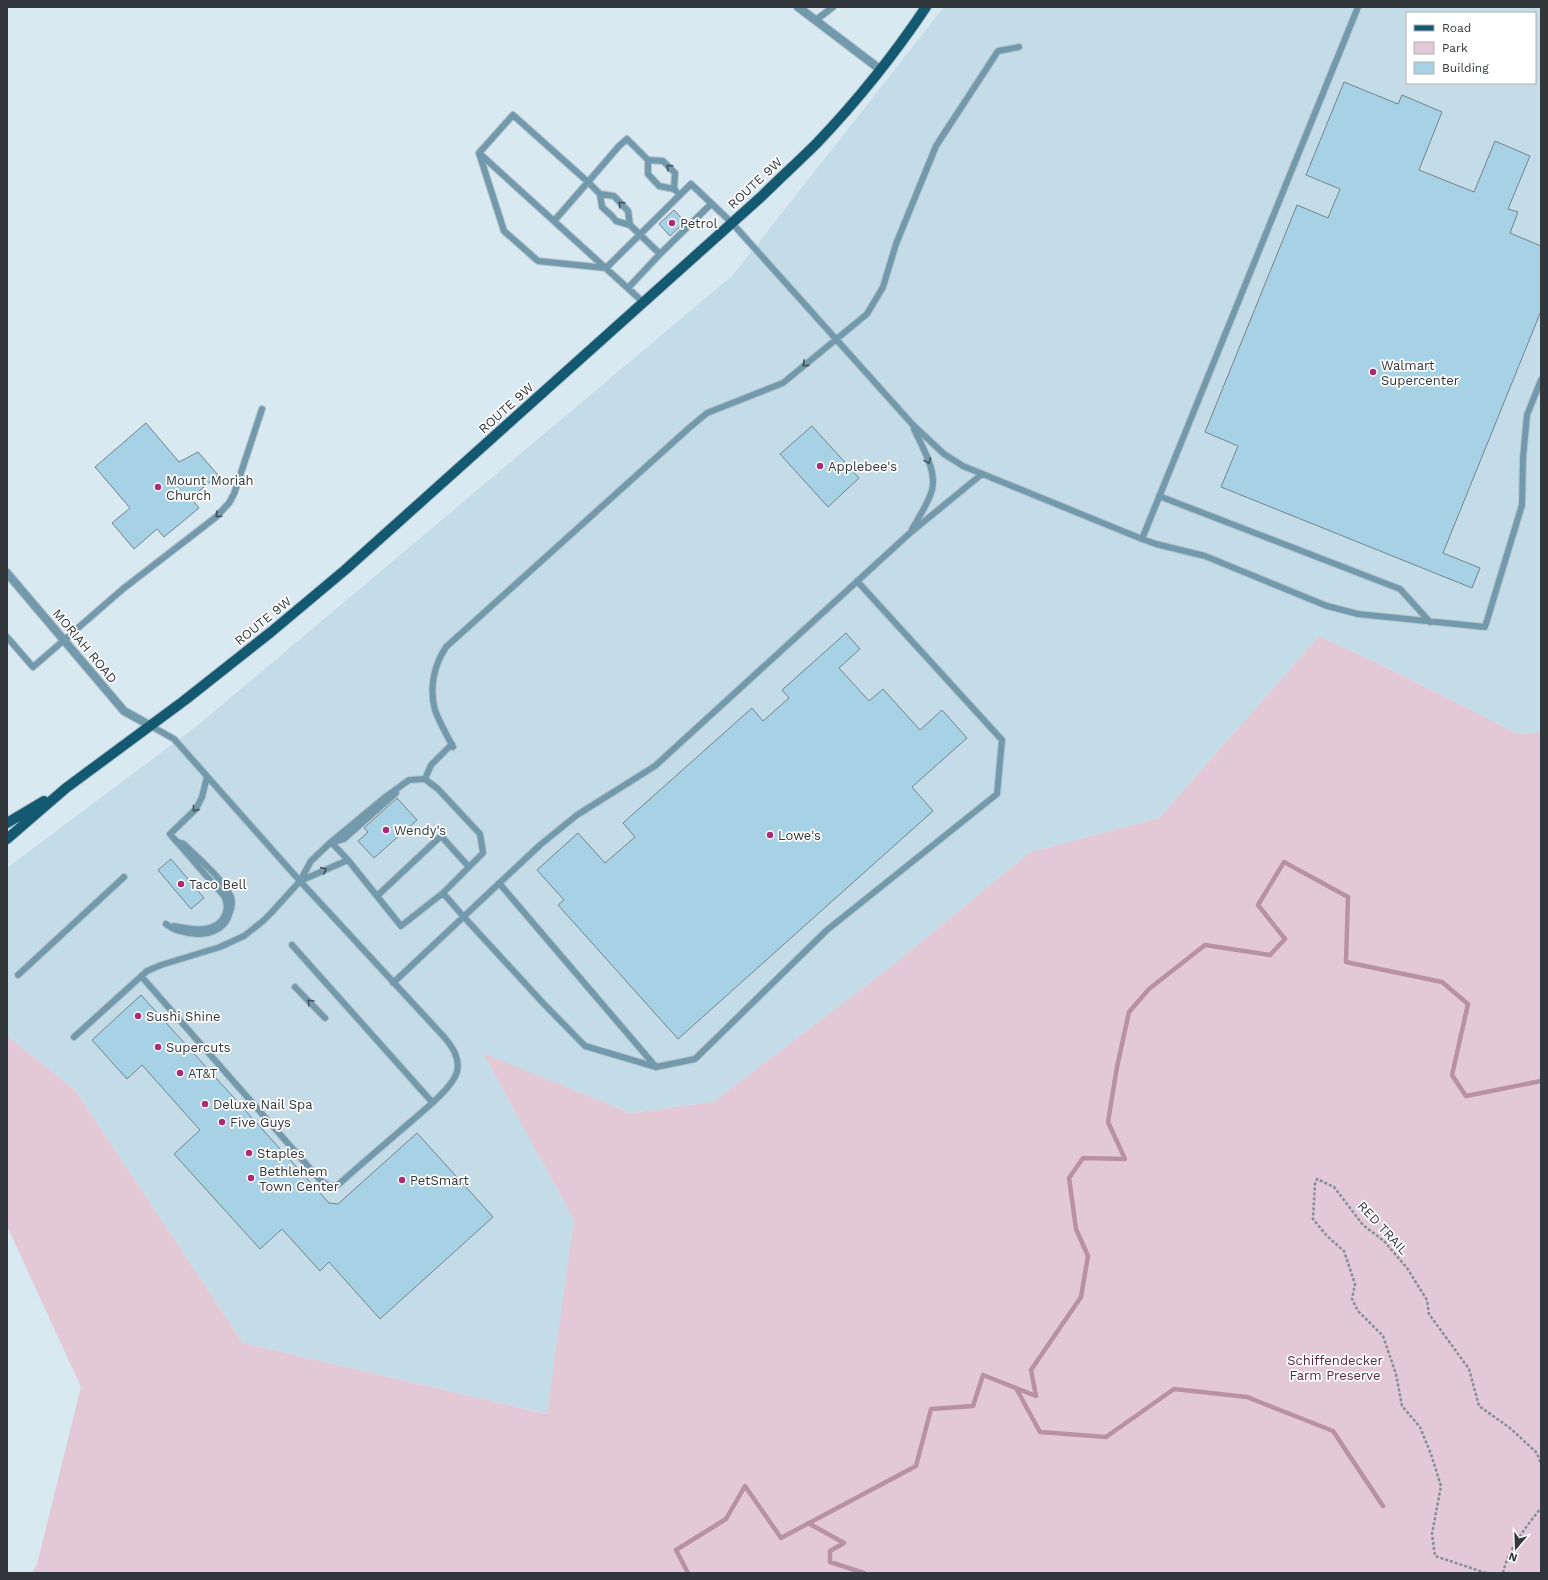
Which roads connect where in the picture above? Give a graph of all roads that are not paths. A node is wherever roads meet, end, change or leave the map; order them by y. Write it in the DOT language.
graph roads {
  1 [pos="798,7"];
  2 [pos="833,7"];
  3 [pos="926,7"];
  4 [pos="1358,7"];
  5 [pos="816,20"];
  6 [pos="1019,47"];
  7 [pos="881,70"];
  8 [pos="479,153"];
  9 [pos="648,160"];
  10 [pos="588,182"];
  11 [pos="674,189"];
  12 [pos="600,194"];
  13 [pos="679,195"];
  14 [pos="711,204"];
  15 [pos="554,221"];
  16 [pos="732,223"];
  17 [pos="630,225"];
  18 [pos="639,234"];
  19 [pos="660,254"];
  20 [pos="606,268"];
  21 [pos="628,288"];
  22 [pos="643,302"];
  23 [pos="835,339"];
  24 [pos="1541,380"];
  25 [pos="262,409"];
  26 [pos="912,426"];
  27 [pos="982,474"];
  28 [pos="1159,496"];
  29 [pos="910,533"];
  30 [pos="1142,539"];
  31 [pos="7,573"];
  32 [pos="857,581"];
  33 [pos="1430,622"];
  34 [pos="7,637"];
  35 [pos="65,640"];
  36 [pos="151,726"];
  37 [pos="208,777"];
  38 [pos="425,779"];
  39 [pos="66,788"];
  40 [pos="7,823"];
  41 [pos="7,839"];
  42 [pos="331,842"];
  43 [pos="348,860"];
  44 [pos="469,867"];
  45 [pos="124,878"];
  46 [pos="300,881"];
  47 [pos="499,883"];
  48 [pos="443,893"];
  49 [pos="377,896"];
  50 [pos="463,916"];
  51 [pos="166,924"];
  52 [pos="292,945"];
  53 [pos="18,975"];
  54 [pos="141,976"];
  55 [pos="393,983"];
  56 [pos="295,987"];
  57 [pos="325,1018"];
  58 [pos="74,1037"];
  59 [pos="656,1067"];
  60 [pos="432,1102"];
  1 -- 5 [label="street"];
  2 -- 5 [label="lane"];
  3 -- 7 [label="main road, ROUTE 9W"];
  4 -- 28 [label="lane"];
  5 -- 7 [label="street"];
  6 -- 23 [label="lane"];
  7 -- 16 [label="main road, ROUTE 9W"];
  8 -- 10 [label="lane"];
  8 -- 15 [label="lane"];
  8 -- 20 [label="lane"];
  9 -- 10 [label="lane"];
  9 -- 11 [label="lane"];
  11 -- 9 [label="lane, one-way"];
  10 -- 12 [label="lane"];
  10 -- 15 [label="lane"];
  11 -- 13 [label="lane"];
  12 -- 17 [label="lane"];
  17 -- 12 [label="lane, one-way"];
  13 -- 14 [label="lane"];
  13 -- 18 [label="lane"];
  14 -- 16 [label="lane"];
  14 -- 19 [label="lane"];
  15 -- 20 [label="lane"];
  16 -- 22 [label="main road, ROUTE 9W"];
  16 -- 23 [label="lane"];
  17 -- 18 [label="lane"];
  18 -- 19 [label="lane"];
  18 -- 20 [label="lane"];
  19 -- 21 [label="lane"];
  20 -- 21 [label="lane"];
  21 -- 22 [label="lane"];
  22 -- 36 [label="main road, ROUTE 9W"];
  23 -- 26 [label="lane"];
  23 -- 38 [label="lane, one-way"];
  24 -- 33 [label="lane"];
  25 -- 35 [label="lane, one-way"];
  26 -- 27 [label="lane"];
  26 -- 29 [label="lane, one-way"];
  27 -- 29 [label="lane"];
  27 -- 30 [label="lane"];
  28 -- 30 [label="lane"];
  28 -- 33 [label="lane"];
  29 -- 32 [label="lane"];
  30 -- 33 [label="lane"];
  31 -- 35 [label="street, MORIAH ROAD"];
  32 -- 47 [label="lane"];
  32 -- 59 [label="lane"];
  34 -- 35 [label="lane"];
  35 -- 36 [label="street, MORIAH ROAD"];
  36 -- 37 [label="lane"];
  36 -- 39 [label="main road, ROUTE 9W"];
  37 -- 46 [label="lane"];
  37 -- 51 [label="lane, one-way"];
  38 -- 42 [label="lane"];
  38 -- 44 [label="lane"];
  39 -- 40 [label="main road, ROUTE 9W"];
  39 -- 41 [label="main road, ROUTE 9W"];
  42 -- 43 [label="lane"];
  42 -- 46 [label="lane"];
  46 -- 43 [label="lane, one-way"];
  43 -- 49 [label="lane"];
  44 -- 48 [label="lane"];
  44 -- 49 [label="lane"];
  45 -- 53 [label="lane"];
  46 -- 54 [label="lane"];
  46 -- 55 [label="lane"];
  47 -- 50 [label="lane"];
  47 -- 59 [label="lane"];
  48 -- 49 [label="lane"];
  48 -- 50 [label="lane"];
  50 -- 55 [label="lane"];
  50 -- 59 [label="lane"];
  52 -- 60 [label="lane"];
  54 -- 58 [label="lane"];
  54 -- 60 [label="lane"];
  55 -- 60 [label="lane"];
  57 -- 56 [label="lane, one-way"];
}
